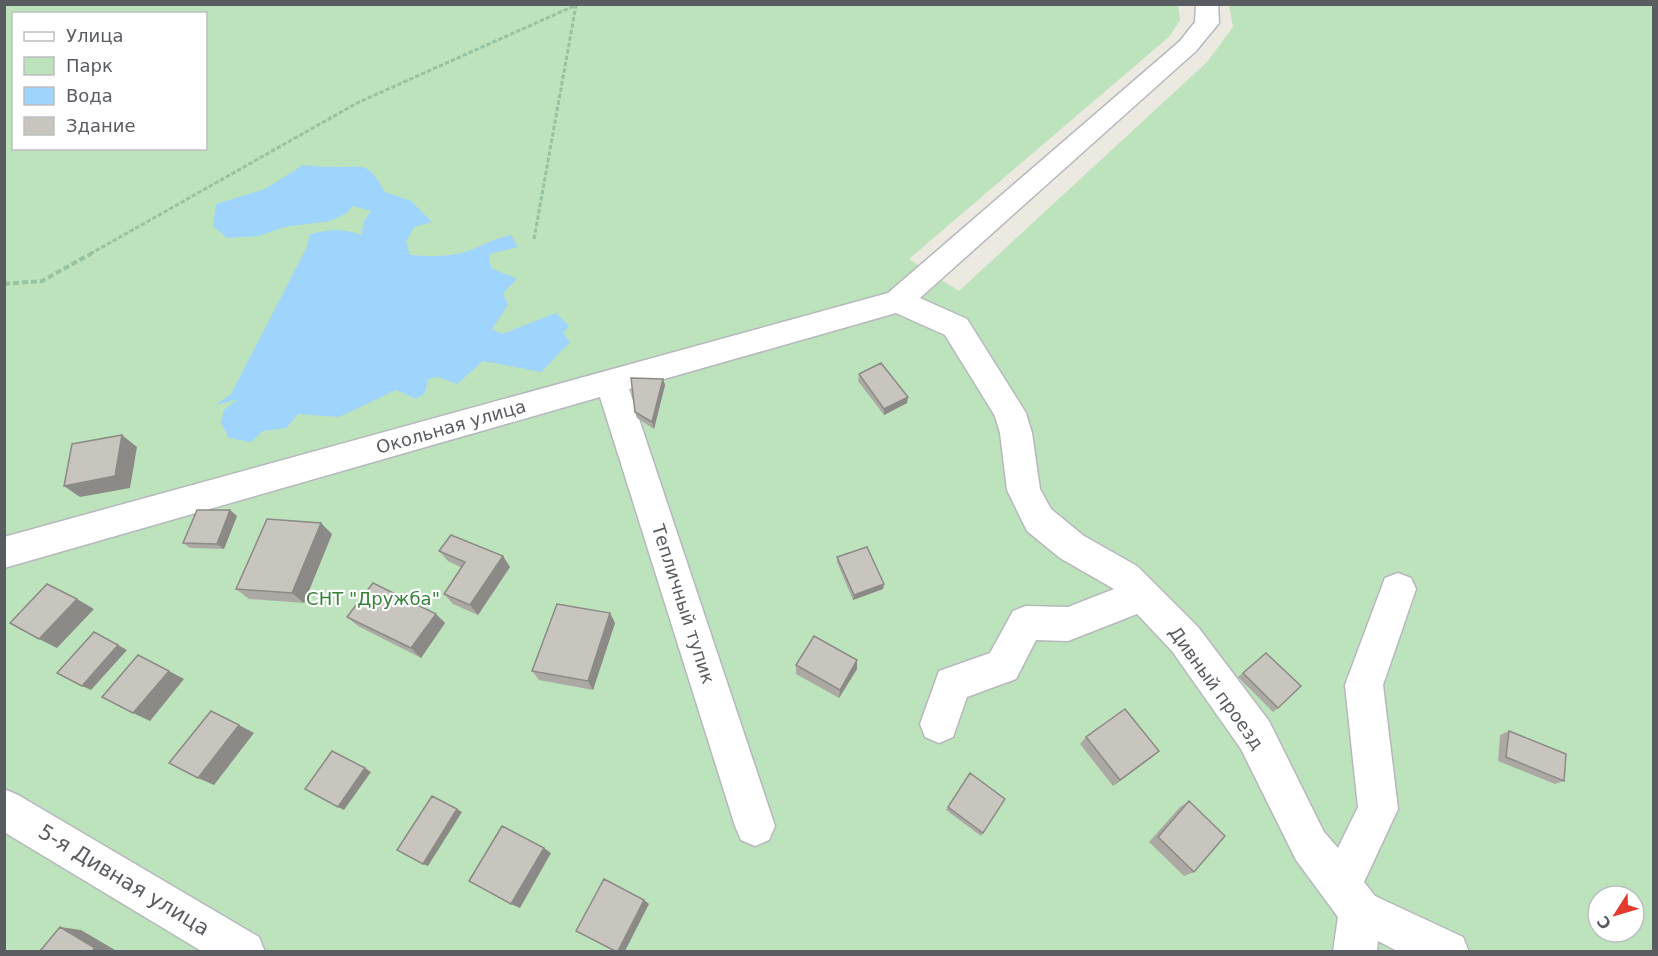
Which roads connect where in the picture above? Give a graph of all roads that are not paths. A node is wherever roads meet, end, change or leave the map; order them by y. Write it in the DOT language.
graph roads {
  1 [pos="1207,4"];
  2 [pos="898,301"];
  3 [pos="611,382"];
  4 [pos="4,553"];
  5 [pos="1398,589"];
  6 [pos="1142,595"];
  7 [pos="939,724"];
  8 [pos="4,809"];
  9 [pos="755,826"];
  10 [pos="1351,899"];
  11 [pos="244,951"];
  12 [pos="1355,951"];
  13 [pos="1448,951"];
  1 -- 2 [label="street"];
  2 -- 3 [label="street, Окольная улица"];
  2 -- 6 [label="street, Дивный проезд"];
  3 -- 4 [label="street, Окольная улица"];
  3 -- 9 [label="street, Тепличный тупик"];
  5 -- 10 [label="street"];
  6 -- 7 [label="street"];
  6 -- 10 [label="street, Дивный проезд"];
  8 -- 11 [label="street, 5-я Дивная улица"];
  10 -- 12 [label="street"];
  10 -- 13 [label="street"];
}
